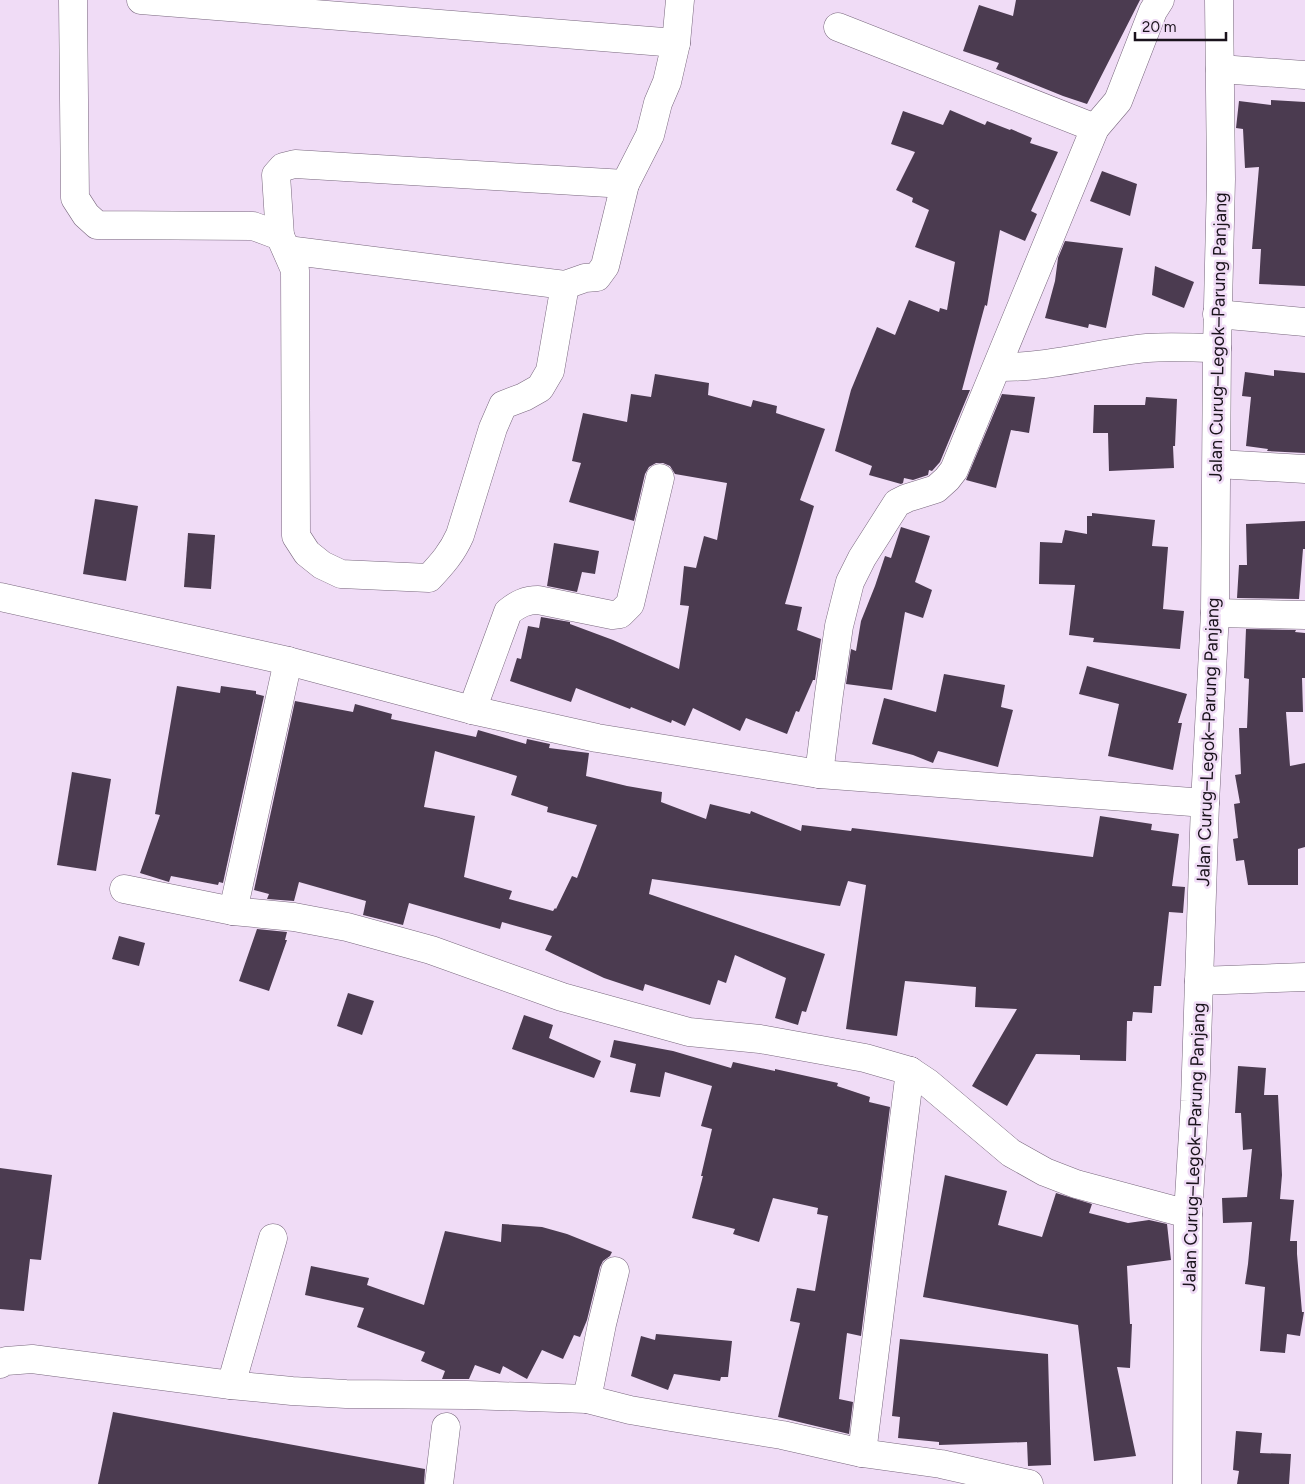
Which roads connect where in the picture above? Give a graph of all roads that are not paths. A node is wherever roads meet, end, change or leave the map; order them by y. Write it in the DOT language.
graph roads {
  1 [pos="72,0"];
  2 [pos="141,0"];
  3 [pos="680,0"];
  4 [pos="1160,0"];
  5 [pos="1219,0"];
  6 [pos="838,27"];
  7 [pos="676,43"];
  8 [pos="1220,69"];
  9 [pos="1305,75"];
  10 [pos="1095,128"];
  11 [pos="625,184"];
  12 [pos="284,243"];
  13 [pos="565,285"];
  14 [pos="1217,314"];
  15 [pos="1305,322"];
  16 [pos="1217,348"];
  17 [pos="998,367"];
  18 [pos="1217,464"];
  19 [pos="1305,468"];
  20 [pos="660,478"];
  21 [pos="0,597"];
  22 [pos="1215,613"];
  23 [pos="1305,615"];
  24 [pos="288,661"];
  25 [pos="472,710"];
  26 [pos="819,774"];
  27 [pos="1205,802"];
  28 [pos="124,889"];
  29 [pos="233,910"];
  30 [pos="1305,977"];
  31 [pos="1200,981"];
  32 [pos="910,1071"];
  33 [pos="1188,1214"];
  34 [pos="273,1238"];
  35 [pos="615,1271"];
  36 [pos="0,1364"];
  37 [pos="231,1385"];
  38 [pos="586,1399"];
  39 [pos="446,1427"];
  40 [pos="862,1453"];
  41 [pos="439,1484"];
  42 [pos="1029,1484"];
  43 [pos="1188,1484"];
  1 -- 12 [label="street"];
  2 -- 7 [label="street"];
  3 -- 7 [label="street"];
  4 -- 10 [label="street"];
  5 -- 8 [label="street, Jalan Curug–Legok–Parung Panjang"];
  6 -- 10 [label="street"];
  7 -- 11 [label="street"];
  8 -- 9 [label="street"];
  8 -- 14 [label="street, Jalan Curug–Legok–Parung Panjang"];
  10 -- 17 [label="street"];
  11 -- 12 [label="street"];
  11 -- 13 [label="street"];
  12 -- 13 [label="street"];
  12 -- 13 [label="street"];
  14 -- 15 [label="street"];
  14 -- 16 [label="street, Jalan Curug–Legok–Parung Panjang"];
  16 -- 17 [label="street"];
  16 -- 18 [label="street, Jalan Curug–Legok–Parung Panjang"];
  17 -- 26 [label="street"];
  18 -- 19 [label="street"];
  18 -- 22 [label="street, Jalan Curug–Legok–Parung Panjang"];
  20 -- 25 [label="street"];
  21 -- 24 [label="street"];
  22 -- 23 [label="street"];
  22 -- 27 [label="street, Jalan Curug–Legok–Parung Panjang"];
  24 -- 25 [label="street"];
  24 -- 29 [label="street"];
  25 -- 26 [label="street"];
  26 -- 27 [label="street"];
  27 -- 31 [label="street, Jalan Curug–Legok–Parung Panjang"];
  28 -- 29 [label="street"];
  29 -- 32 [label="street"];
  30 -- 31 [label="street"];
  31 -- 33 [label="street, Jalan Curug–Legok–Parung Panjang"];
  32 -- 33 [label="street"];
  32 -- 40 [label="street"];
  33 -- 43 [label="street, Jalan Curug–Legok–Parung Panjang"];
  34 -- 37 [label="street"];
  35 -- 38 [label="street"];
  36 -- 37 [label="street"];
  37 -- 38 [label="street"];
  38 -- 40 [label="street"];
  39 -- 41 [label="street"];
  40 -- 42 [label="street"];
}
